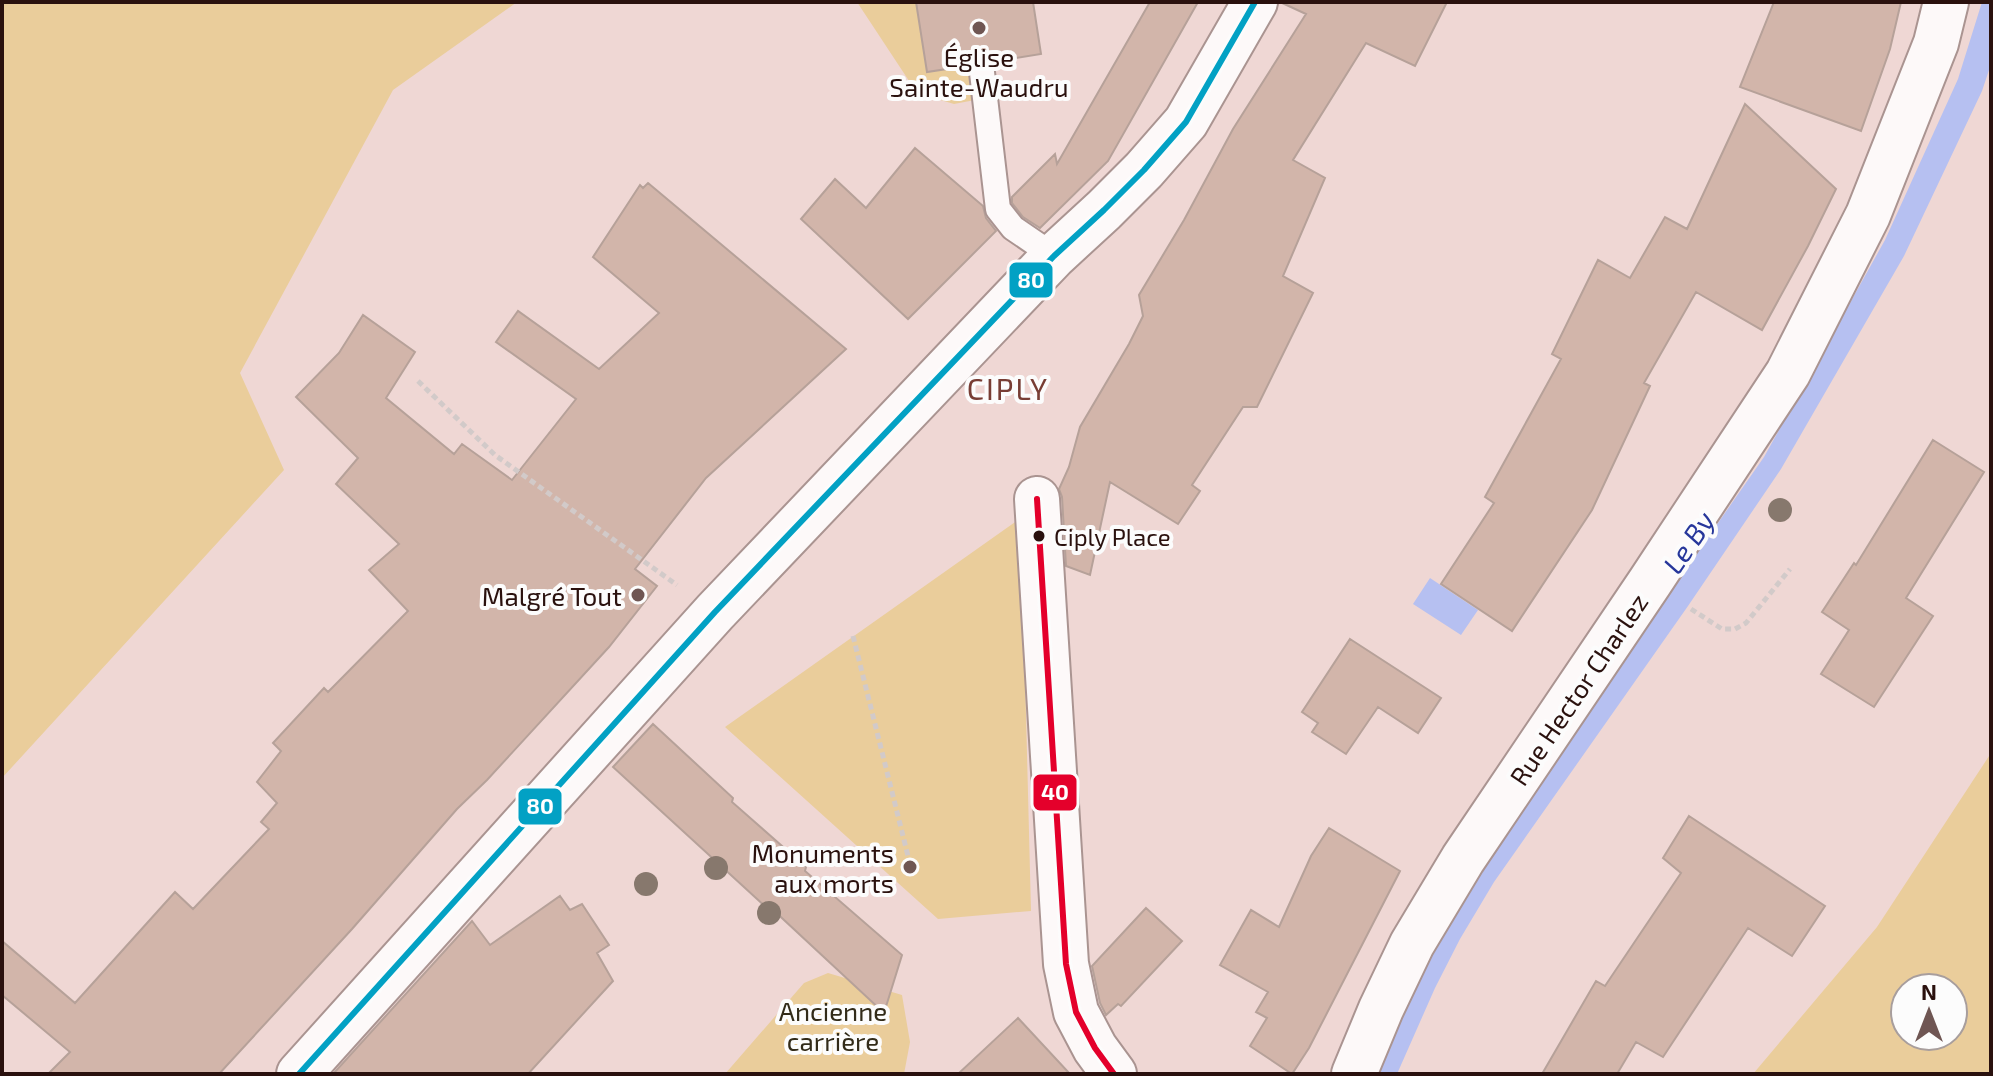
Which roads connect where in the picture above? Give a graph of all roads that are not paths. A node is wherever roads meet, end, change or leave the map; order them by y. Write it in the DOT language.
graph roads {
  1 [pos="1255,2"];
  2 [pos="1946,2"];
  3 [pos="981,64"];
  4 [pos="1054,256"];
  5 [pos="1037,499"];
  6 [pos="299,1074"];
  7 [pos="1114,1074"];
  8 [pos="1354,1074"];
  1 -- 4 [label="street"];
  2 -- 8 [label="street, Rue Hector Charlez"];
  3 -- 4 [label="lane"];
  4 -- 6 [label="street"];
  5 -- 7 [label="street"];
}
